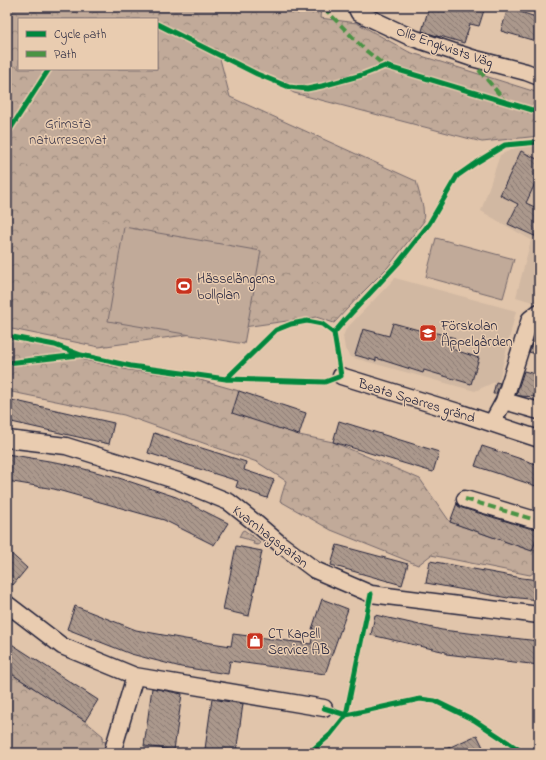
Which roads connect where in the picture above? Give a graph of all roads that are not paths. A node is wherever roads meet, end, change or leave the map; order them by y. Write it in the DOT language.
graph roads {
  1 [pos="356,7"];
  2 [pos="539,77"];
  3 [pos="539,312"];
  4 [pos="341,376"];
  5 [pos="504,401"];
  6 [pos="539,412"];
  7 [pos="492,424"];
  8 [pos="7,438"];
  9 [pos="539,439"];
  10 [pos="465,500"];
  11 [pos="539,519"];
  12 [pos="7,604"];
  13 [pos="539,615"];
  14 [pos="136,676"];
  15 [pos="324,708"];
  16 [pos="112,753"];
  1 -- 2 [label="street, Olle Engkvists Väg"];
  3 -- 5 [label="street, Beata Sparres gränd"];
  4 -- 7 [label="street, Beata Sparres gränd"];
  5 -- 6 [label="street"];
  5 -- 7 [label="street, Beata Sparres gränd"];
  7 -- 9 [label="street, Beata Sparres gränd"];
  8 -- 13 [label="street, Kvarnhagsgatan"];
  10 -- 11 [label="street"];
  12 -- 14 [label="street"];
  14 -- 15 [label="street"];
  14 -- 16 [label="street"];
}
